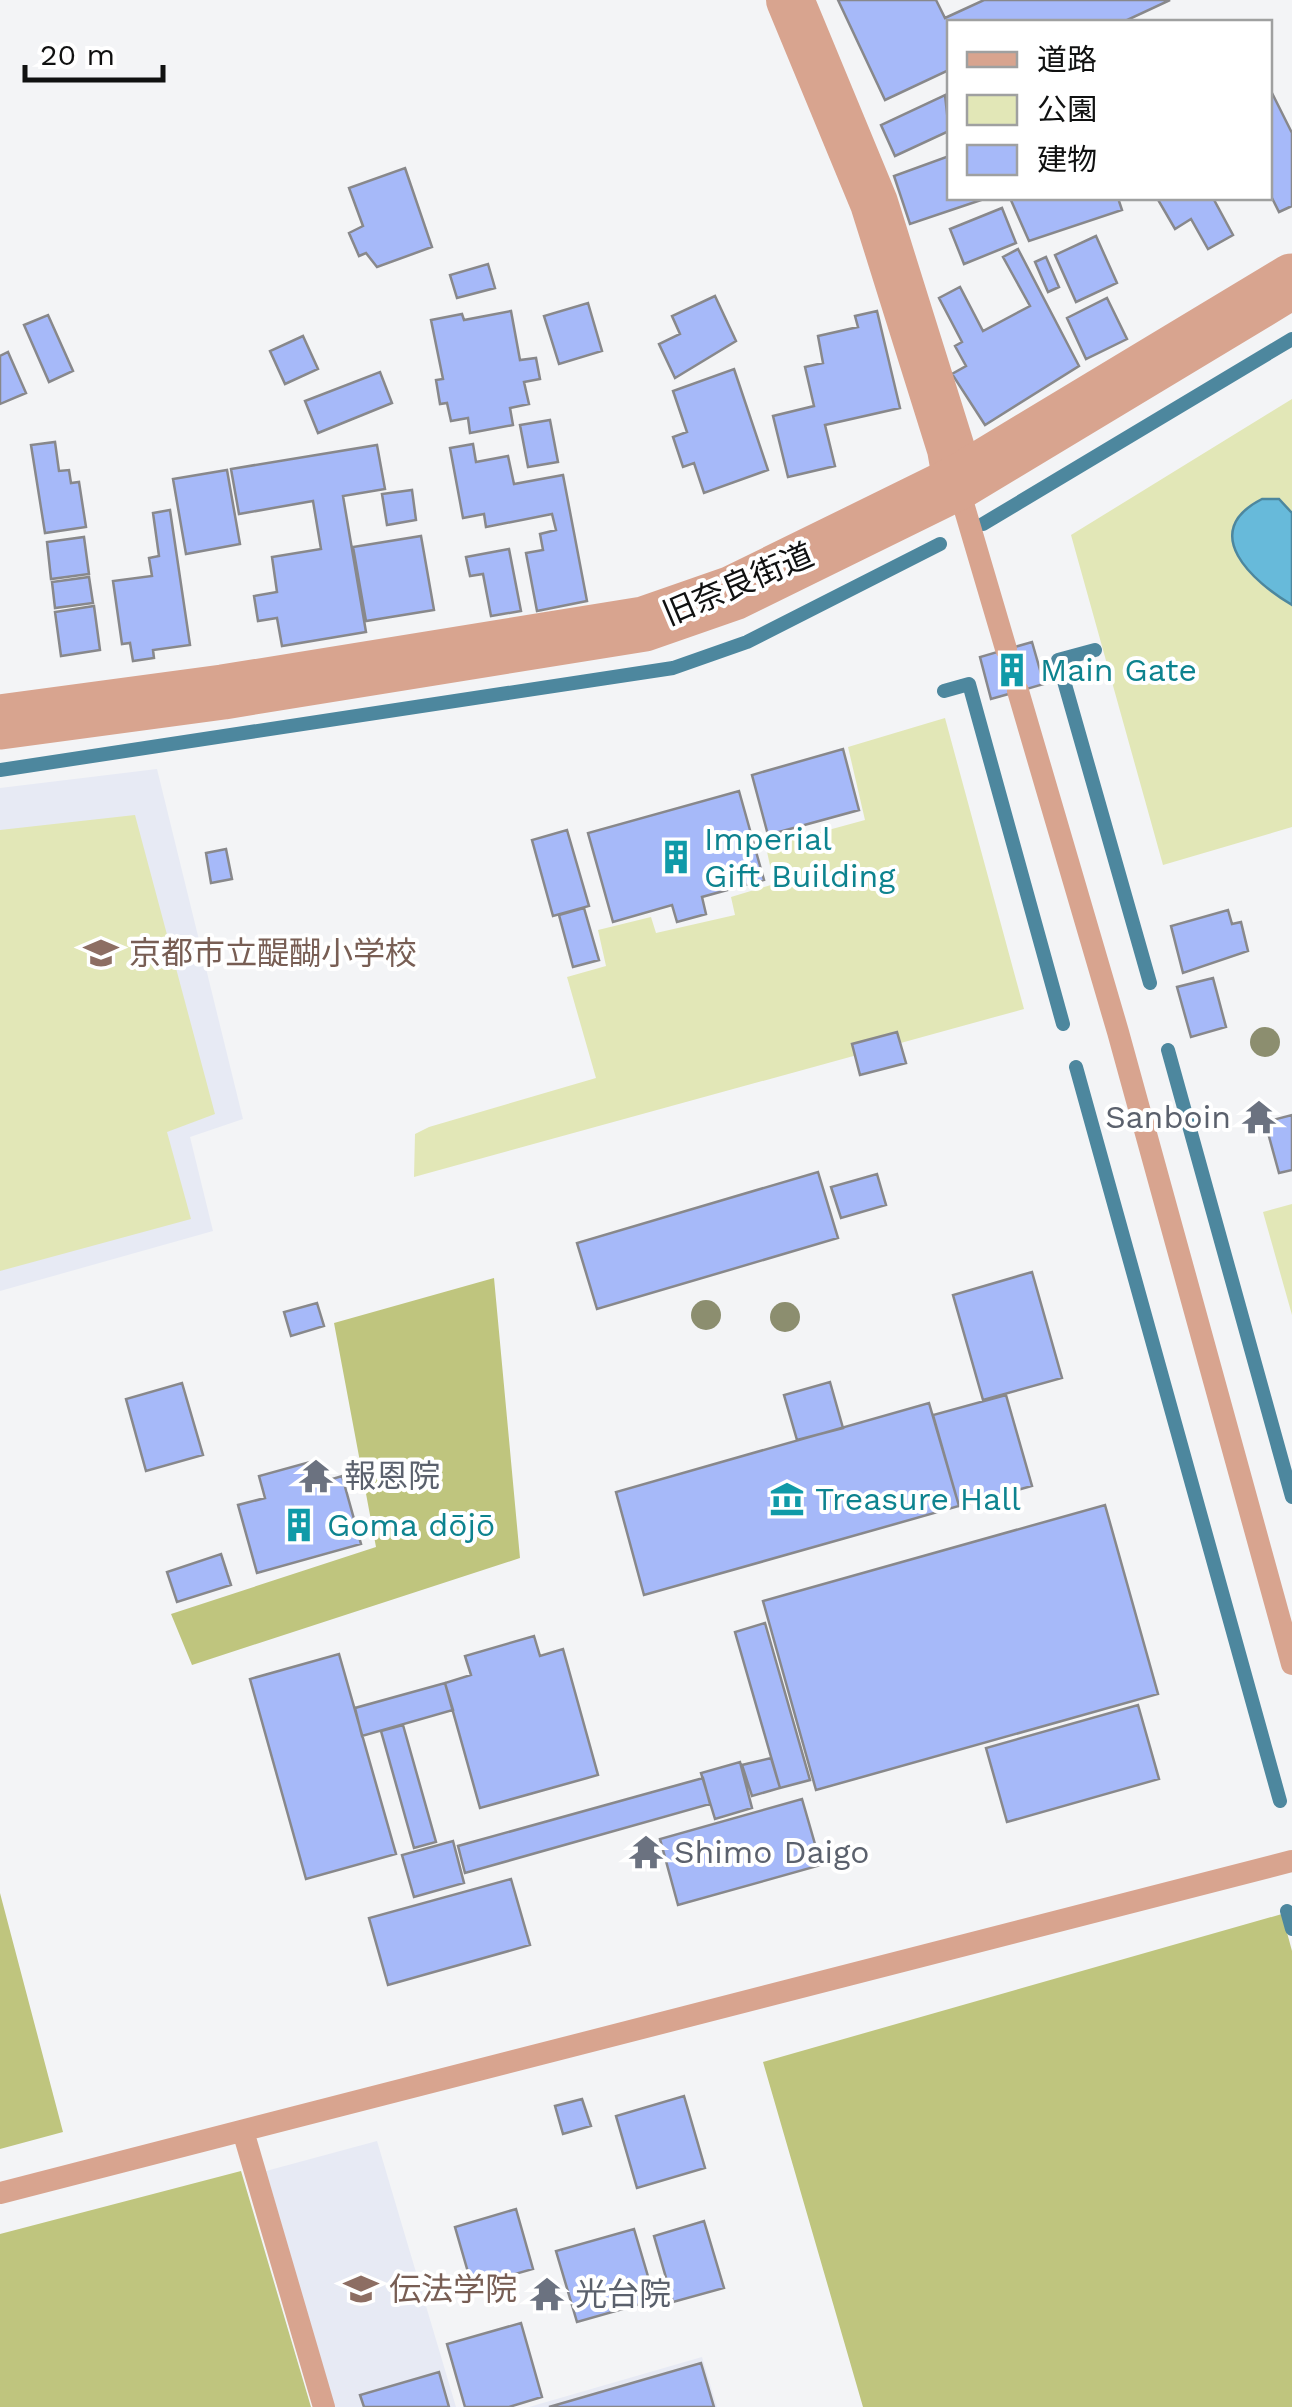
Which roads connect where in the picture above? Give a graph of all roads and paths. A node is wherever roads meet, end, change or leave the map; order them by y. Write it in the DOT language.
graph roads {
  1 [pos="790,0"];
  2 [pos="1292,281"];
  3 [pos="957,483"];
  4 [pos="1006,649"];
  5 [pos="1018,691"];
  6 [pos="0,722"];
  7 [pos="1292,1664"];
  8 [pos="1292,1860"];
  9 [pos="243,2131"];
  10 [pos="0,2194"];
  11 [pos="324,2407"];
  1 -- 3 [label="street"];
  2 -- 3 [label="street, 旧奈良街道"];
  3 -- 4 [label="lane"];
  3 -- 6 [label="street, 旧奈良街道"];
  5 -- 7 [label="lane"];
  8 -- 9 [label="lane"];
  9 -- 10 [label="lane"];
  9 -- 11 [label="lane"];
}
